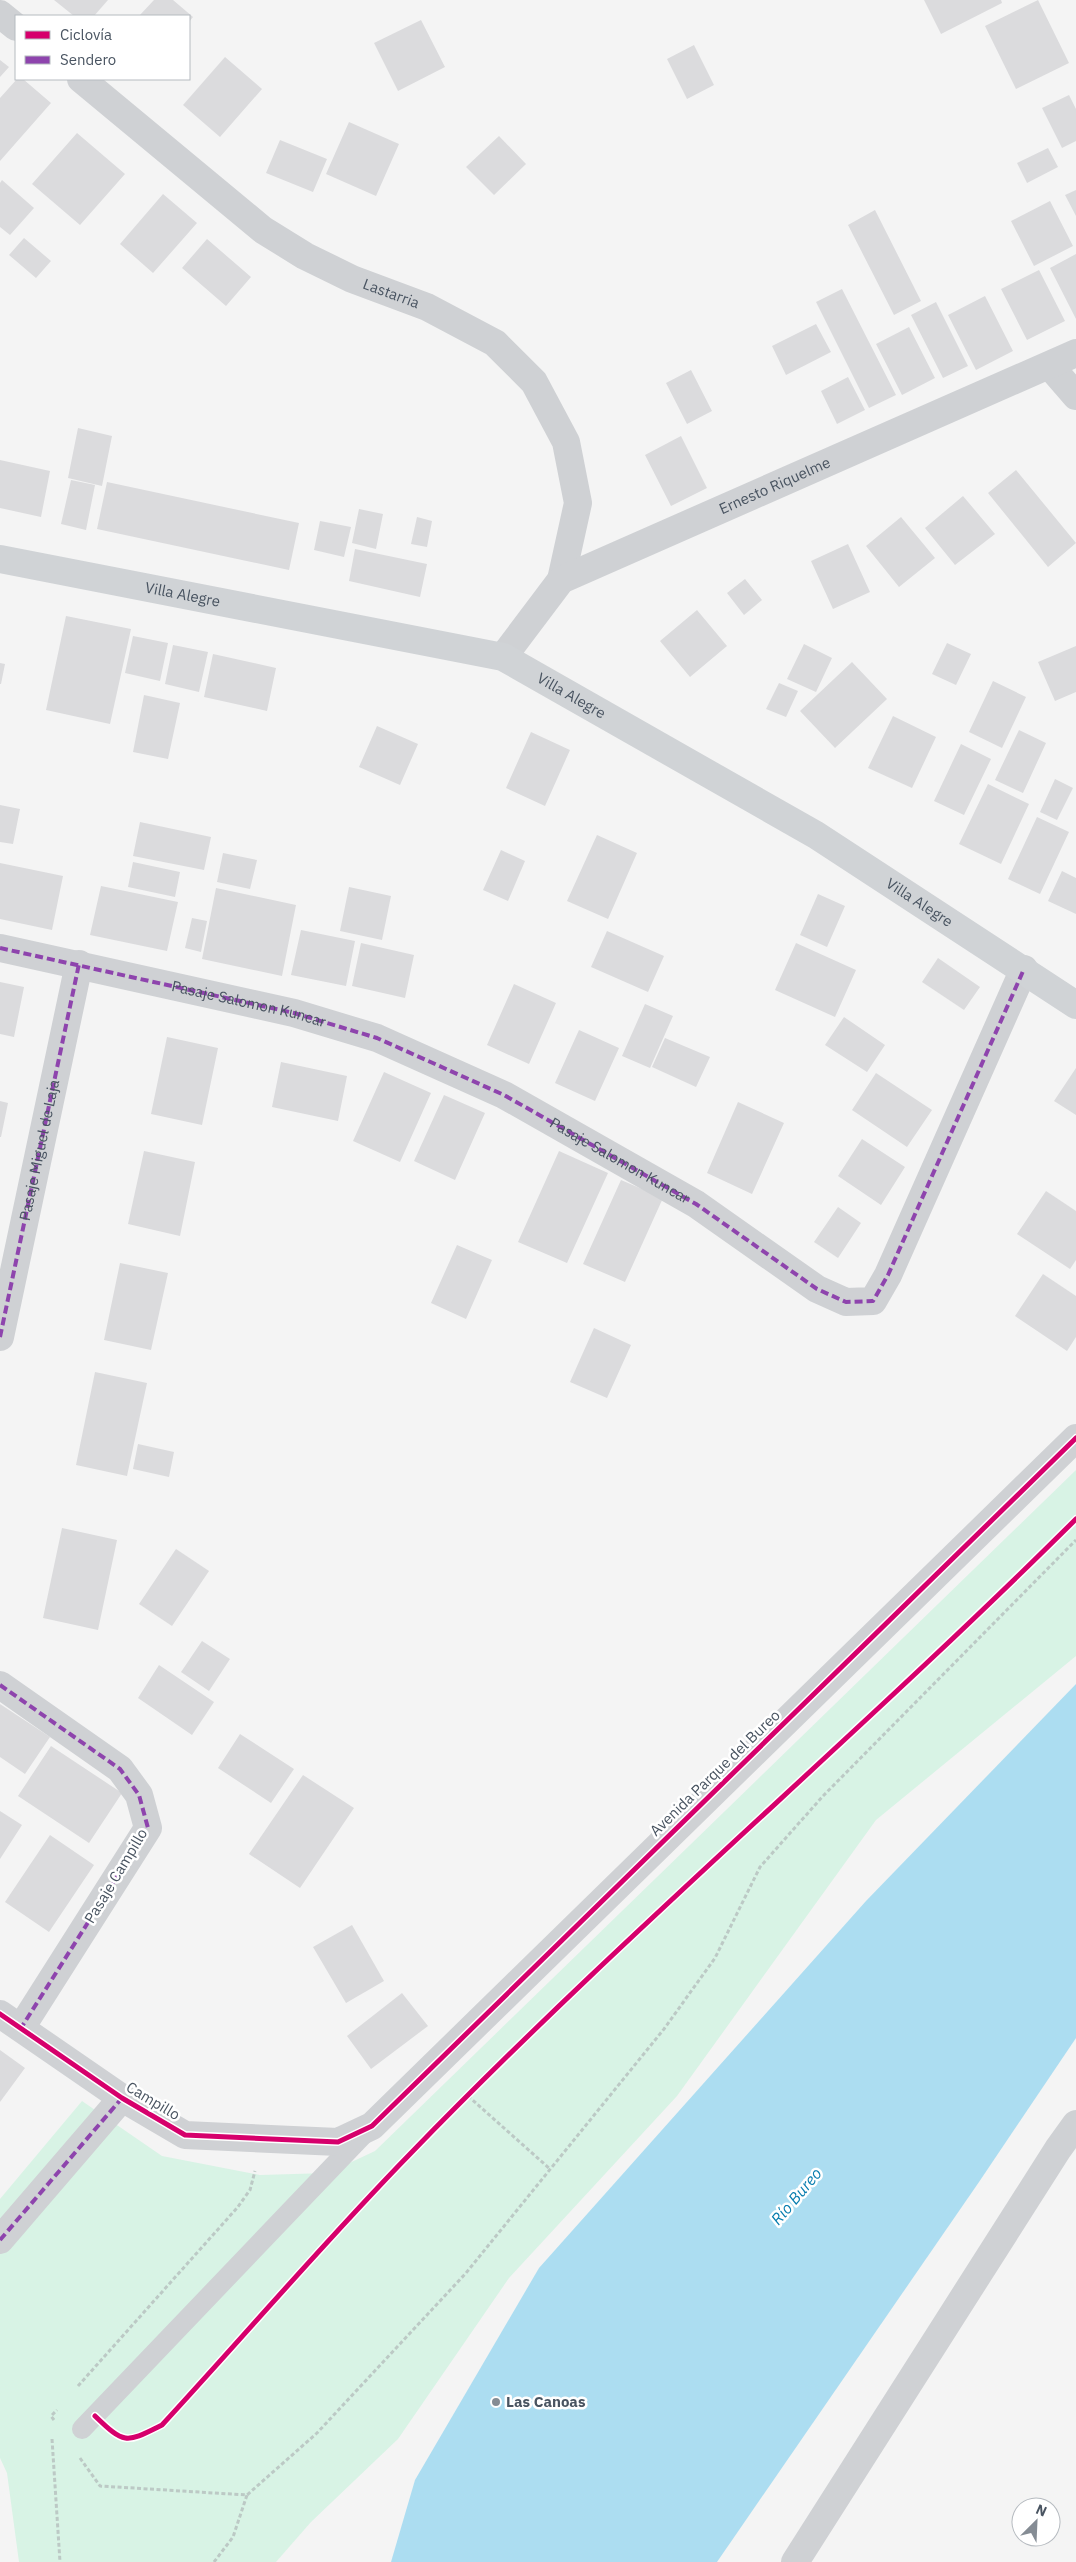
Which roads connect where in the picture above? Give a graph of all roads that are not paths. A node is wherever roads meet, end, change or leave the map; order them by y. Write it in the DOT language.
graph roads {
  1 [pos="0,14"];
  2 [pos="15,26"];
  3 [pos="82,80"];
  4 [pos="1076,353"];
  5 [pos="1050,366"];
  6 [pos="1076,396"];
  7 [pos="0,559"];
  8 [pos="561,580"];
  9 [pos="503,657"];
  10 [pos="0,948"];
  11 [pos="80,964"];
  12 [pos="1024,969"];
  13 [pos="1076,1005"];
  14 [pos="0,1337"];
  15 [pos="1076,1438"];
  16 [pos="0,1685"];
  17 [pos="10,2021"];
  18 [pos="122,2098"];
  19 [pos="1076,2124"];
  20 [pos="372,2126"];
  21 [pos="0,2240"];
  22 [pos="82,2429"];
  23 [pos="795,2562"];
  1 -- 2 [label="street"];
  3 -- 8 [label="street, Lastarria"];
  4 -- 5 [label="street, Ernesto Riquelme"];
  5 -- 6 [label="street"];
  5 -- 8 [label="street, Ernesto Riquelme"];
  7 -- 9 [label="main road, Villa Alegre"];
  8 -- 9 [label="street, Ernesto Riquelme"];
  9 -- 12 [label="main road, Villa Alegre"];
  10 -- 11 [label="street, Pasaje Salomon Kuncar"];
  11 -- 12 [label="street, Pasaje Salomon Kuncar"];
  11 -- 14 [label="street, Pasaje Miguel de Laja"];
  12 -- 13 [label="main road, Villa Alegre"];
  15 -- 20 [label="street, Avenida Parque del Bureo"];
  16 -- 17 [label="street, Pasaje Campillo"];
  17 -- 18 [label="street, Campillo"];
  18 -- 20 [label="street, Campillo"];
  18 -- 21 [label="street"];
  19 -- 23 [label="street"];
  20 -- 22 [label="lane"];
}
